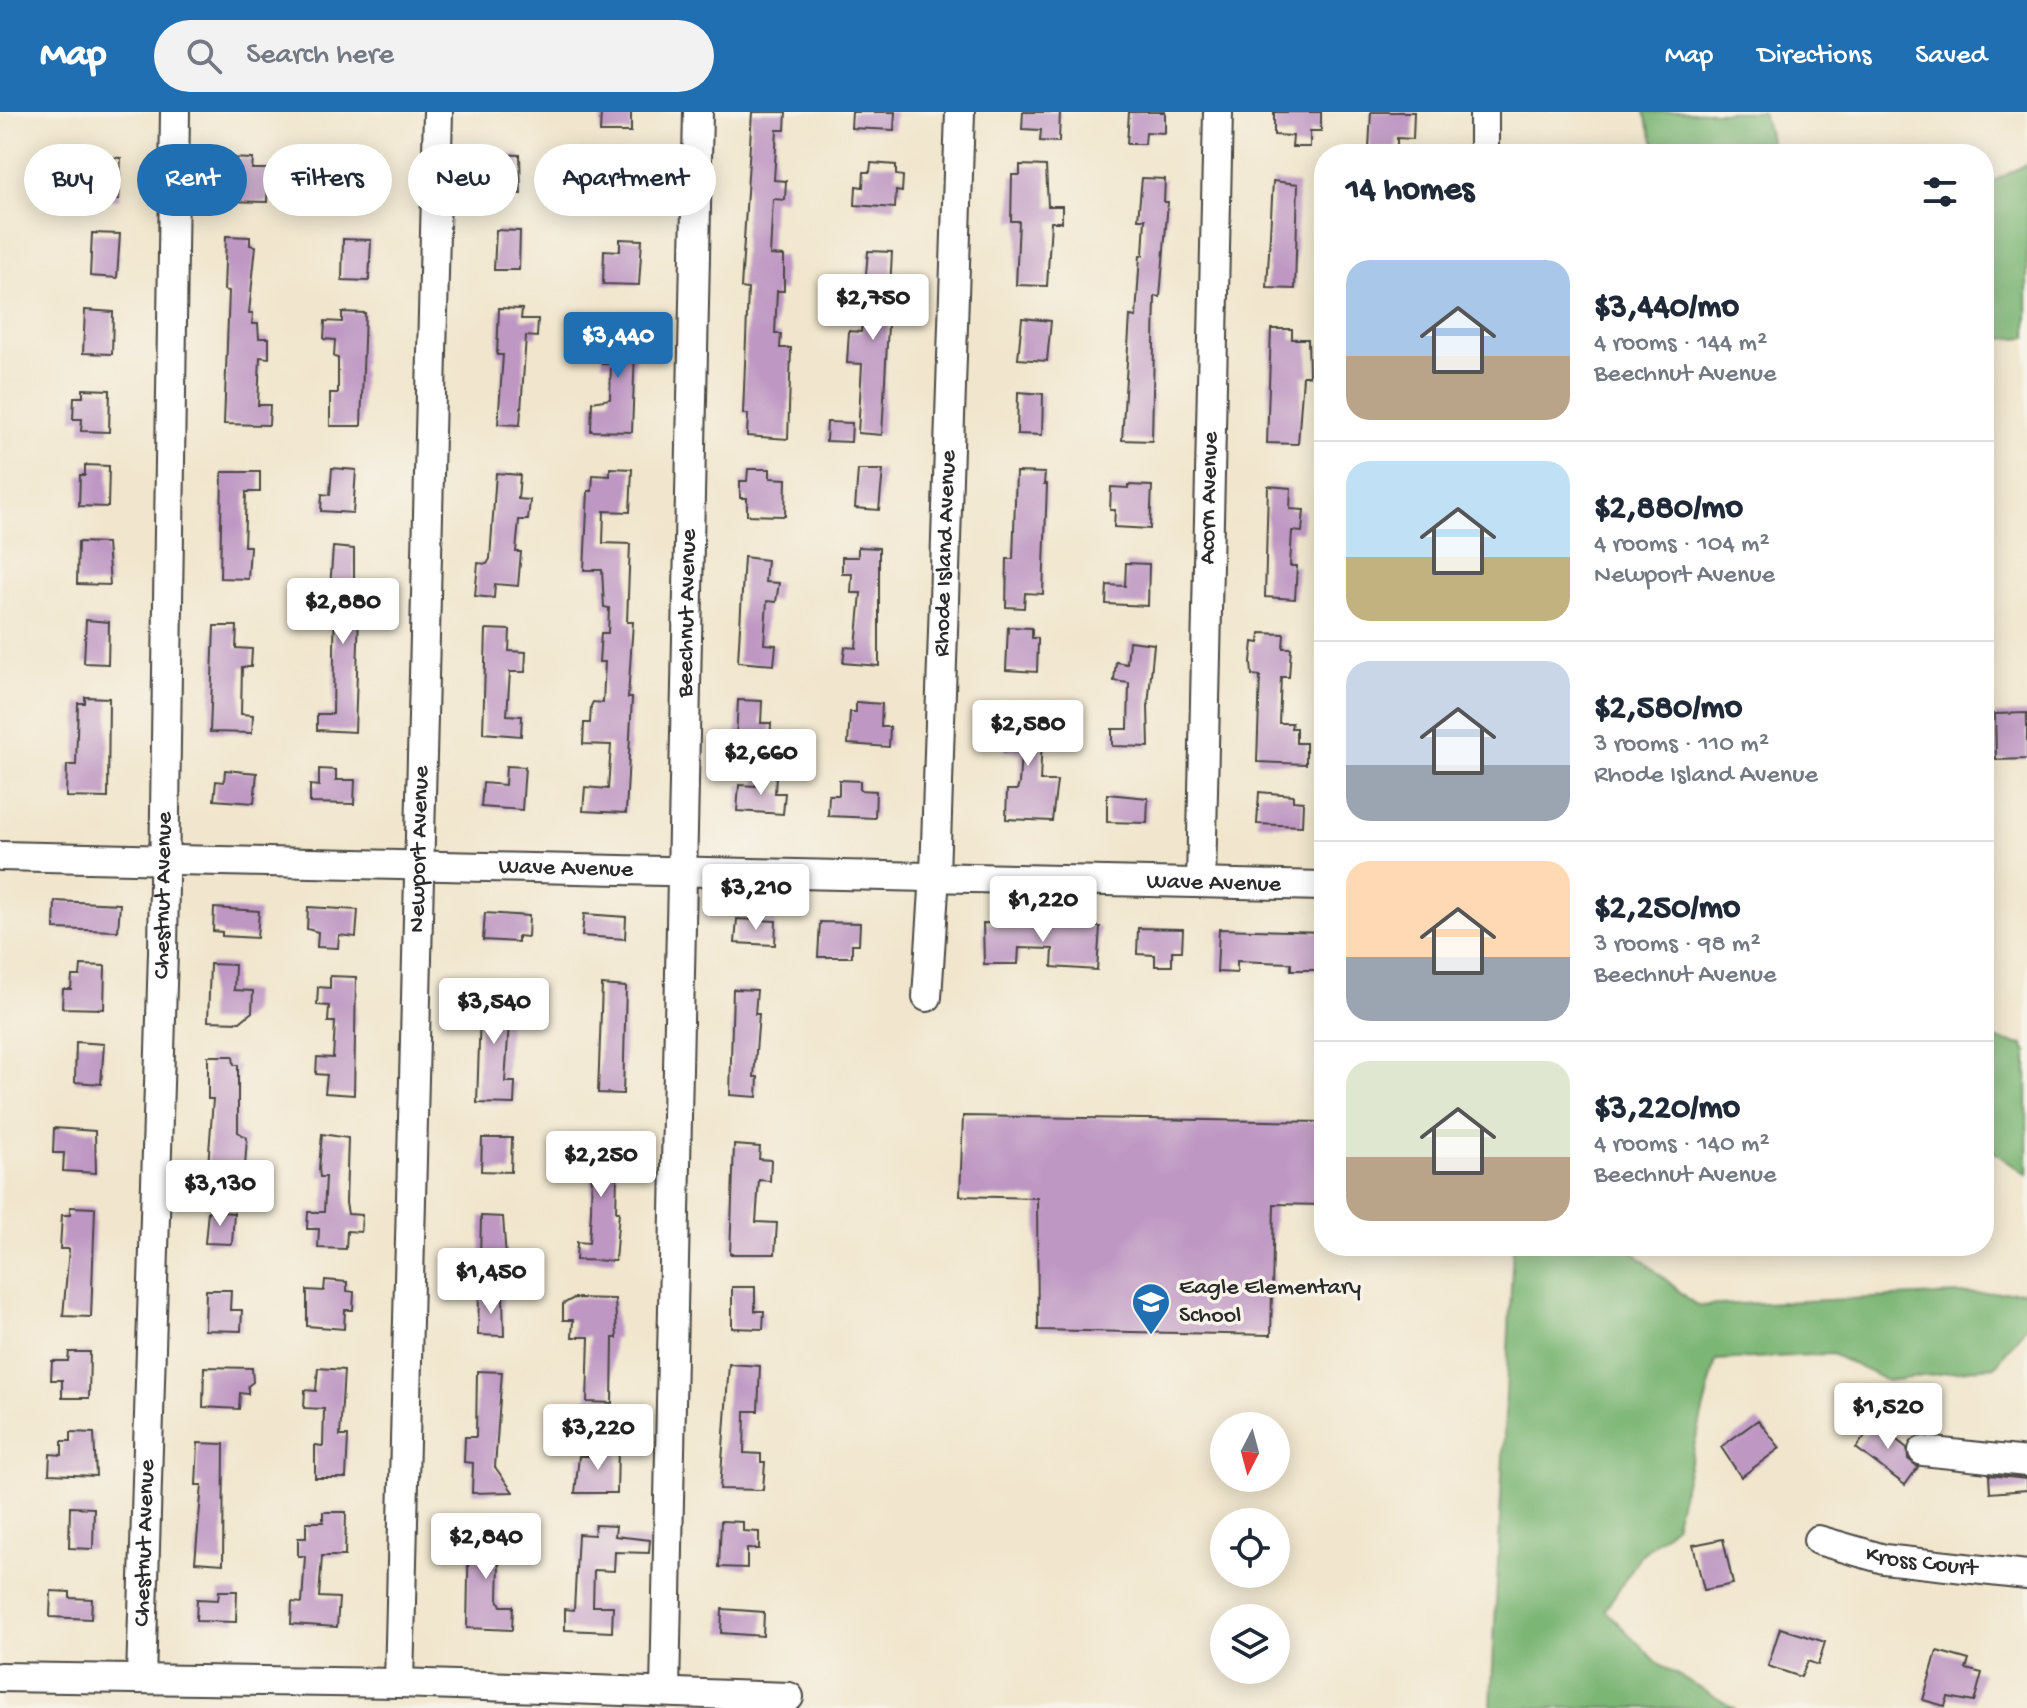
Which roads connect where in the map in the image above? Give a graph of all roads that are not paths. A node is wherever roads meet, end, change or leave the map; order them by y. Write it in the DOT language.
graph roads {
  1 [pos="175,112"];
  2 [pos="438,112"];
  3 [pos="698,112"];
  4 [pos="960,112"];
  5 [pos="1218,112"];
  6 [pos="1484,112"];
  7 [pos="1484,144"];
  8 [pos="0,856"];
  9 [pos="162,858"];
  10 [pos="419,866"];
  11 [pos="683,873"];
  12 [pos="935,875"];
  13 [pos="1201,882"];
  14 [pos="1314,886"];
  15 [pos="927,997"];
  16 [pos="1923,1451"];
  17 [pos="2027,1462"];
  18 [pos="1818,1540"];
  19 [pos="2027,1575"];
  20 [pos="0,1677"];
  21 [pos="141,1679"];
  22 [pos="399,1683"];
  23 [pos="665,1691"];
  24 [pos="789,1697"];
  1 -- 9 [label="street, Chestnut Avenue"];
  2 -- 10 [label="street, Newport Avenue"];
  3 -- 11 [label="street, Beechnut Avenue"];
  4 -- 12 [label="street, Rhode Island Avenue"];
  5 -- 13 [label="street, Acorn Avenue"];
  6 -- 7 [label="street"];
  8 -- 9 [label="street, Wave Avenue"];
  9 -- 10 [label="street, Wave Avenue"];
  9 -- 21 [label="street, Chestnut Avenue"];
  10 -- 11 [label="street, Wave Avenue"];
  10 -- 22 [label="street, Newport Avenue"];
  11 -- 12 [label="street, Wave Avenue"];
  11 -- 23 [label="street, Beechnut Avenue"];
  12 -- 13 [label="street, Wave Avenue"];
  12 -- 15 [label="street, Rhode Island Avenue"];
  13 -- 14 [label="street, Wave Avenue"];
  16 -- 17 [label="street"];
  18 -- 19 [label="street, Kross Court"];
  20 -- 21 [label="street"];
  21 -- 22 [label="street"];
  22 -- 23 [label="street"];
  23 -- 24 [label="street"];
}
